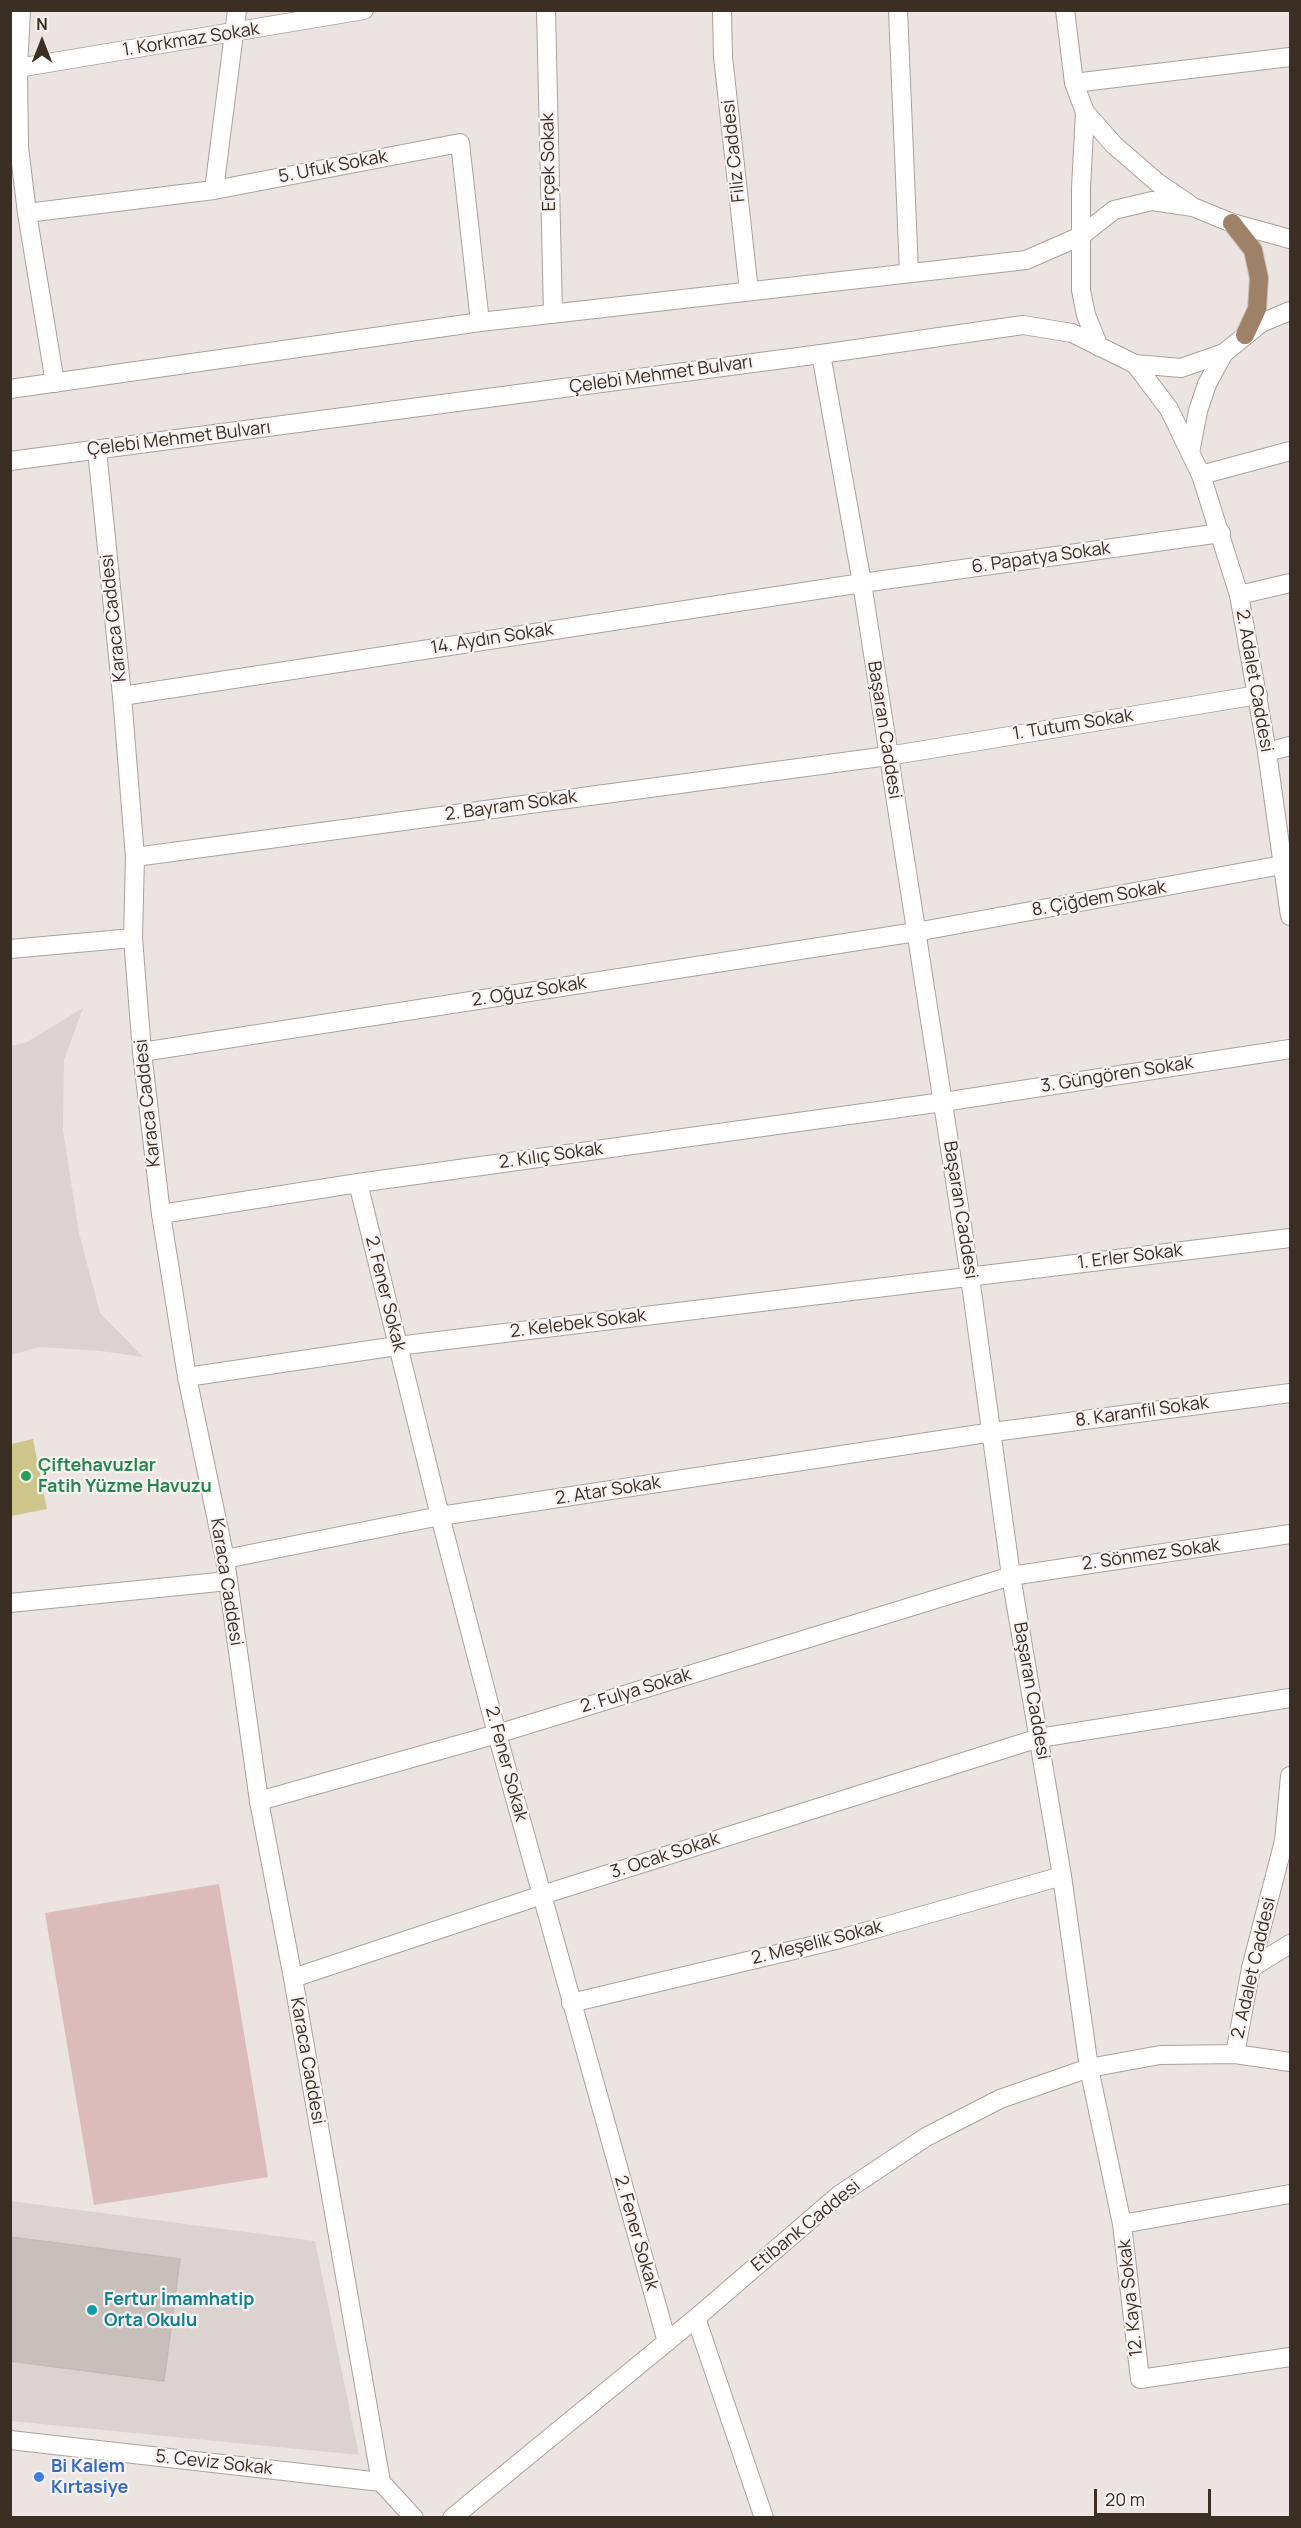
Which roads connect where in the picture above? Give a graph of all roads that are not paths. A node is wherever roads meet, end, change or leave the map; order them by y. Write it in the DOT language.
graph roads {
  1 [pos="21,10"];
  2 [pos="237,10"];
  3 [pos="364,10"];
  4 [pos="546,10"];
  5 [pos="722,10"];
  6 [pos="898,10"];
  7 [pos="1065,10"];
  8 [pos="235,33"];
  9 [pos="1290,57"];
  10 [pos="18,69"];
  11 [pos="1074,83"];
  12 [pos="1085,112"];
  13 [pos="15,147"];
  14 [pos="214,190"];
  15 [pos="1193,207"];
  16 [pos="27,213"];
  17 [pos="1232,223"];
  18 [pos="1082,236"];
  19 [pos="1290,239"];
  20 [pos="909,273"];
  21 [pos="749,291"];
  22 [pos="1290,311"];
  23 [pos="553,314"];
  24 [pos="480,322"];
  25 [pos="1245,335"];
  26 [pos="1099,346"];
  27 [pos="1224,353"];
  28 [pos="821,354"];
  29 [pos="1135,364"];
  30 [pos="55,383"];
  31 [pos="10,389"];
  32 [pos="97,450"];
  33 [pos="1290,451"];
  34 [pos="1190,453"];
  35 [pos="10,461"];
  36 [pos="1201,475"];
  37 [pos="1221,533"];
  38 [pos="862,583"];
  39 [pos="1290,583"];
  40 [pos="1239,595"];
  41 [pos="1258,695"];
  42 [pos="122,696"];
  43 [pos="1290,746"];
  44 [pos="1267,752"];
  45 [pos="888,756"];
  46 [pos="135,857"];
  47 [pos="1282,865"];
  48 [pos="1290,916"];
  49 [pos="916,932"];
  50 [pos="133,938"];
  51 [pos="10,949"];
  52 [pos="1290,1049"];
  53 [pos="142,1053"];
  54 [pos="943,1102"];
  55 [pos="358,1183"];
  56 [pos="161,1214"];
  57 [pos="1290,1238"];
  58 [pos="970,1277"];
  59 [pos="397,1346"];
  60 [pos="187,1377"];
  61 [pos="1290,1393"];
  62 [pos="993,1432"];
  63 [pos="440,1516"];
  64 [pos="1290,1534"];
  65 [pos="225,1559"];
  66 [pos="1011,1576"];
  67 [pos="228,1581"];
  68 [pos="10,1603"];
  69 [pos="1290,1698"];
  70 [pos="497,1734"];
  71 [pos="1039,1738"];
  72 [pos="1290,1776"];
  73 [pos="259,1801"];
  74 [pos="1062,1876"];
  75 [pos="542,1895"];
  76 [pos="1290,1944"];
  77 [pos="1251,1968"];
  78 [pos="293,1977"];
  79 [pos="571,2003"];
  80 [pos="1234,2054"];
  81 [pos="1290,2061"];
  82 [pos="1089,2068"];
  83 [pos="1290,2194"];
  84 [pos="1122,2224"];
  85 [pos="696,2318"];
  86 [pos="666,2342"];
  87 [pos="1290,2357"];
  88 [pos="10,2440"];
  89 [pos="381,2482"];
  90 [pos="414,2517"];
  91 [pos="452,2517"];
  92 [pos="764,2517"];
  1 -- 10 [label="street"];
  2 -- 8 [label="street"];
  3 -- 8 [label="street, 1. Korkmaz Sokak"];
  4 -- 23 [label="street, Erçek Sokak"];
  5 -- 21 [label="street, Filiz Caddesi"];
  6 -- 20 [label="street"];
  7 -- 11 [label="street"];
  8 -- 10 [label="street, 1. Korkmaz Sokak"];
  8 -- 14 [label="street"];
  9 -- 11 [label="street"];
  10 -- 13 [label="street"];
  11 -- 12 [label="street"];
  12 -- 15 [label="street"];
  12 -- 18 [label="street"];
  13 -- 16 [label="street"];
  14 -- 16 [label="street, 5. Ufuk Sokak"];
  14 -- 24 [label="street, 5. Ufuk Sokak"];
  15 -- 17 [label="street"];
  15 -- 18 [label="street"];
  16 -- 30 [label="street"];
  17 -- 19 [label="street"];
  17 -- 25 [label="main road"];
  18 -- 20 [label="street"];
  18 -- 26 [label="street"];
  20 -- 21 [label="street"];
  21 -- 23 [label="street"];
  22 -- 25 [label="street, Çelebi Mehmet Bulvarı"];
  23 -- 24 [label="street"];
  24 -- 30 [label="street"];
  25 -- 27 [label="street, Çelebi Mehmet Bulvarı"];
  26 -- 28 [label="street, Çelebi Mehmet Bulvarı"];
  26 -- 29 [label="street, Çelebi Mehmet Bulvarı"];
  27 -- 29 [label="street, Çelebi Mehmet Bulvarı"];
  27 -- 34 [label="street"];
  28 -- 32 [label="street, Çelebi Mehmet Bulvarı"];
  28 -- 38 [label="street, Başaran Caddesi"];
  29 -- 34 [label="street, 2. Adalet Caddesi"];
  30 -- 31 [label="street"];
  32 -- 35 [label="street, Çelebi Mehmet Bulvarı"];
  32 -- 42 [label="street, Karaca Caddesi"];
  33 -- 36 [label="street"];
  34 -- 36 [label="street, 2. Adalet Caddesi"];
  36 -- 37 [label="street, 2. Adalet Caddesi"];
  37 -- 38 [label="street, 6. Papatya Sokak"];
  37 -- 40 [label="street, 2. Adalet Caddesi"];
  38 -- 42 [label="street, 14. Aydın Sokak"];
  38 -- 45 [label="street, Başaran Caddesi"];
  39 -- 40 [label="street"];
  40 -- 41 [label="street, 2. Adalet Caddesi"];
  41 -- 44 [label="street, 2. Adalet Caddesi"];
  41 -- 45 [label="street, 1. Tutum Sokak"];
  42 -- 46 [label="street, Karaca Caddesi"];
  43 -- 44 [label="street"];
  44 -- 47 [label="street, 2. Adalet Caddesi"];
  45 -- 46 [label="street, 2. Bayram Sokak"];
  45 -- 49 [label="street, Başaran Caddesi"];
  46 -- 50 [label="street, Karaca Caddesi"];
  47 -- 48 [label="street, 2. Adalet Caddesi"];
  47 -- 49 [label="street, 8. Çiğdem Sokak"];
  49 -- 53 [label="street, 2. Oğuz Sokak"];
  49 -- 54 [label="street, Başaran Caddesi"];
  50 -- 51 [label="street"];
  50 -- 53 [label="street, Karaca Caddesi"];
  52 -- 54 [label="street, 3. Güngören Sokak"];
  53 -- 56 [label="street, Karaca Caddesi"];
  54 -- 55 [label="street, 2. Kılıç Sokak"];
  54 -- 58 [label="street, Başaran Caddesi"];
  55 -- 56 [label="street, 2. Kılıç Sokak"];
  55 -- 59 [label="street, 2. Fener Sokak"];
  56 -- 60 [label="street, Karaca Caddesi"];
  57 -- 58 [label="street, 1. Erler Sokak"];
  58 -- 59 [label="street, 2. Kelebek Sokak"];
  58 -- 62 [label="street, Başaran Caddesi"];
  59 -- 60 [label="street, 2. Kelebek Sokak"];
  59 -- 63 [label="street, 2. Fener Sokak"];
  60 -- 65 [label="street, Karaca Caddesi"];
  61 -- 62 [label="street, 8. Karanfil Sokak"];
  62 -- 63 [label="street, 2. Atar Sokak"];
  62 -- 66 [label="street, Başaran Caddesi"];
  63 -- 65 [label="street, 2. Atar Sokak"];
  63 -- 70 [label="street, 2. Fener Sokak"];
  64 -- 66 [label="street, 2. Sönmez Sokak"];
  65 -- 67 [label="street, Karaca Caddesi"];
  66 -- 70 [label="street, 2. Fulya Sokak"];
  66 -- 71 [label="street, Başaran Caddesi"];
  67 -- 68 [label="street"];
  67 -- 73 [label="street, Karaca Caddesi"];
  69 -- 71 [label="street, 3. Ocak Sokak"];
  70 -- 73 [label="street, 2. Fulya Sokak"];
  70 -- 75 [label="street, 2. Fener Sokak"];
  71 -- 74 [label="street, Başaran Caddesi"];
  71 -- 75 [label="street, 3. Ocak Sokak"];
  72 -- 77 [label="street, 2. Adalet Caddesi"];
  73 -- 78 [label="street, Karaca Caddesi"];
  74 -- 79 [label="street, 2. Meşelik Sokak"];
  74 -- 82 [label="street, Başaran Caddesi"];
  75 -- 78 [label="street, 3. Ocak Sokak"];
  75 -- 79 [label="street, 2. Fener Sokak"];
  76 -- 77 [label="street"];
  77 -- 80 [label="street, 2. Adalet Caddesi"];
  78 -- 89 [label="street, Karaca Caddesi"];
  79 -- 86 [label="street, 2. Fener Sokak"];
  80 -- 81 [label="street, Etibank Caddesi"];
  80 -- 82 [label="street, Etibank Caddesi"];
  82 -- 84 [label="street, 12. Kaya Sokak"];
  82 -- 85 [label="street, Etibank Caddesi"];
  83 -- 84 [label="street"];
  84 -- 87 [label="street, 12. Kaya Sokak"];
  85 -- 86 [label="street, Etibank Caddesi"];
  85 -- 92 [label="street"];
  86 -- 91 [label="street, Etibank Caddesi"];
  88 -- 89 [label="street, 5. Ceviz Sokak"];
  89 -- 90 [label="street"];
}
